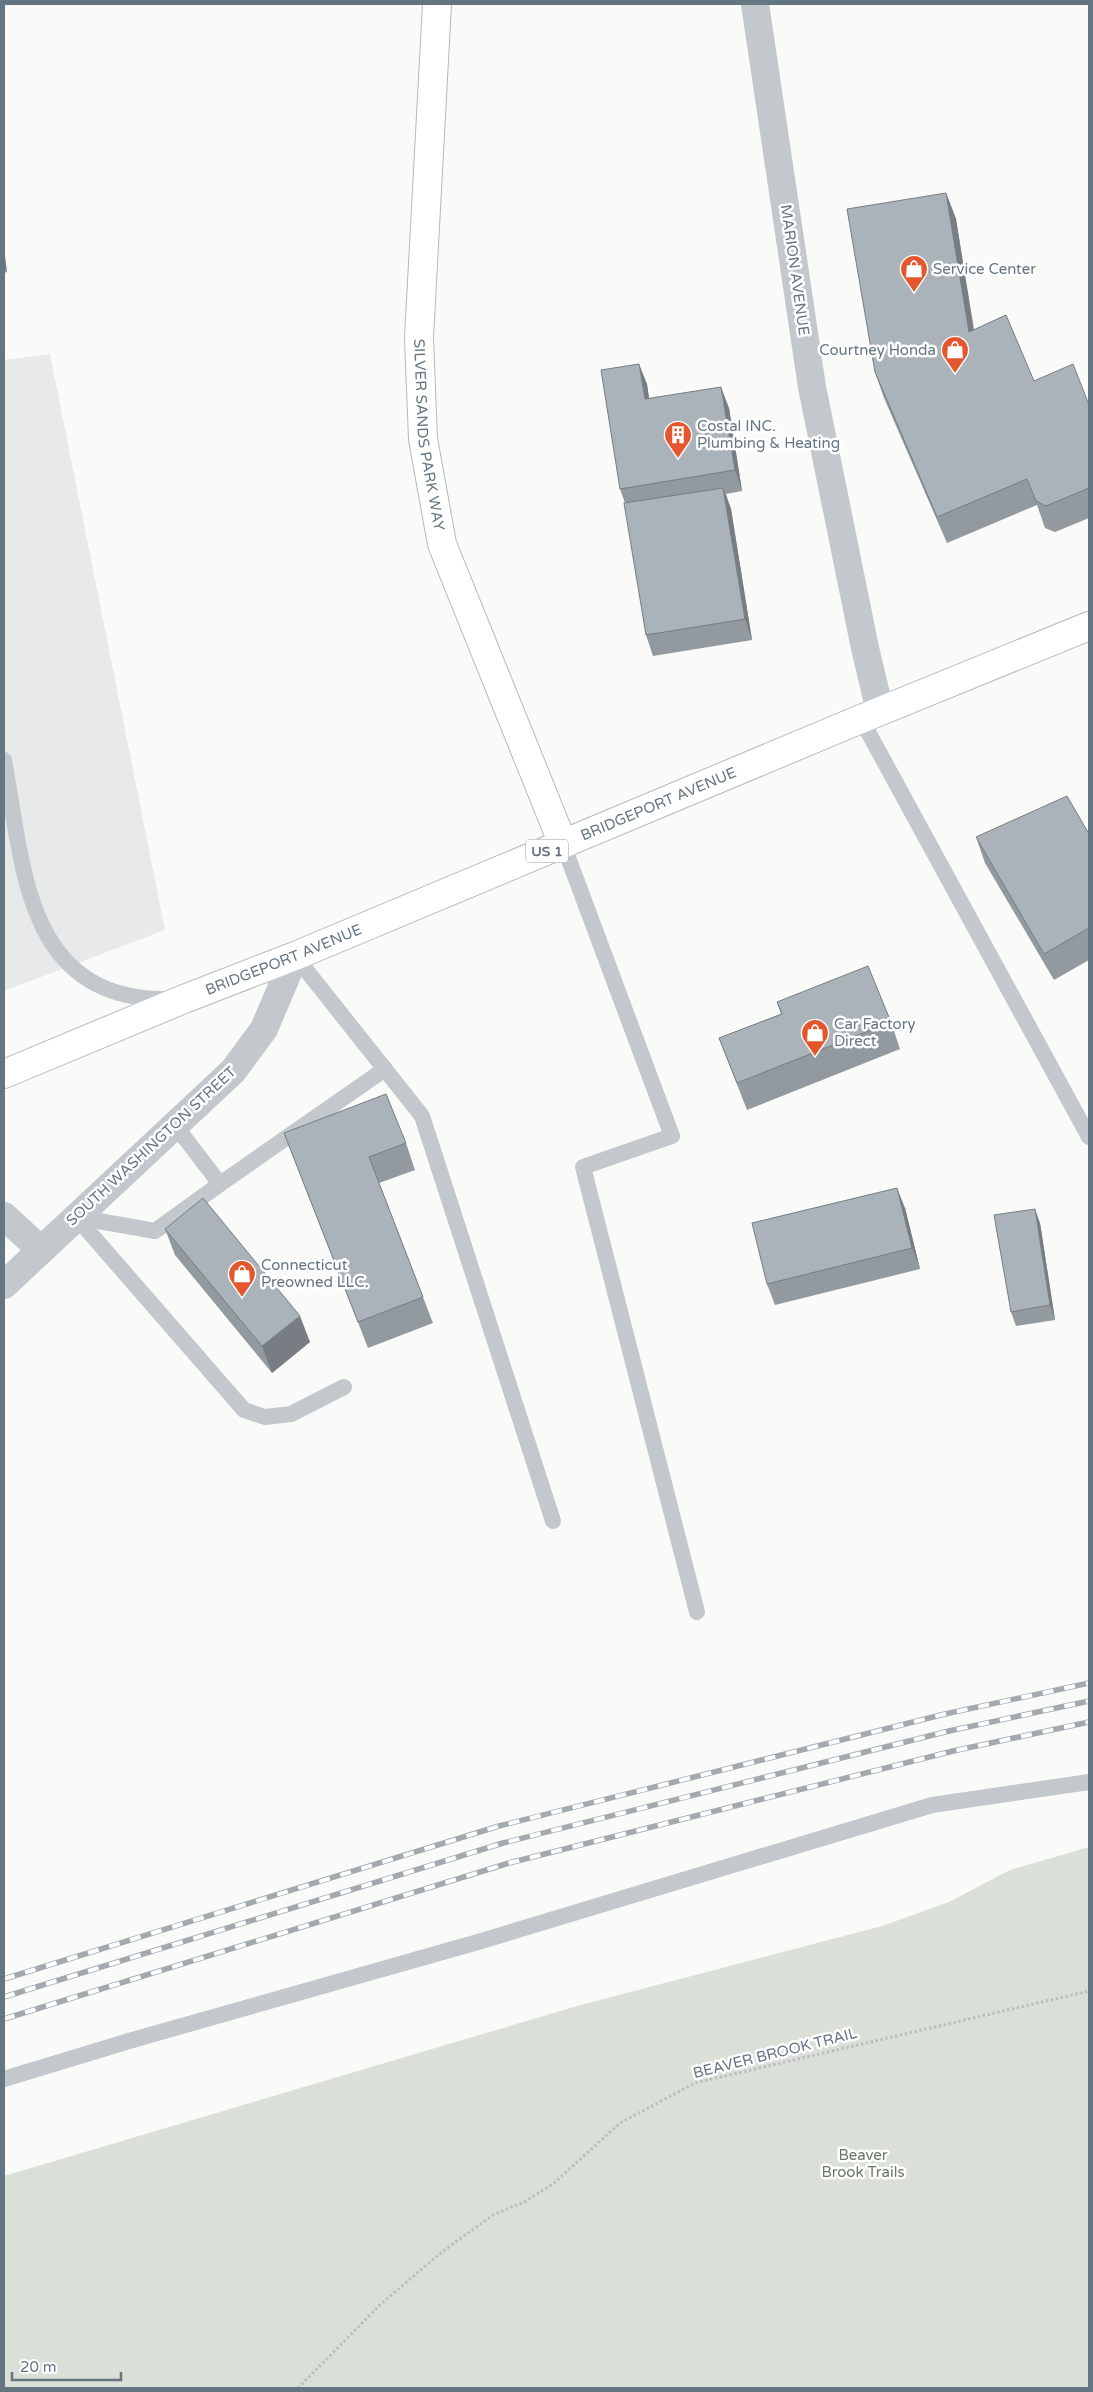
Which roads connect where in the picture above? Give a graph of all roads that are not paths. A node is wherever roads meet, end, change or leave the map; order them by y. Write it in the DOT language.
graph roads {
  1 [pos="437,4"];
  2 [pos="755,4"];
  3 [pos="1089,626"];
  4 [pos="871,715"];
  5 [pos="4,760"];
  6 [pos="563,844"];
  7 [pos="295,956"];
  8 [pos="184,999"];
  9 [pos="385,1070"];
  10 [pos="4,1074"];
  11 [pos="175,1124"];
  12 [pos="1089,1136"];
  13 [pos="220,1184"];
  14 [pos="4,1216"];
  15 [pos="76,1217"];
  16 [pos="41,1250"];
  17 [pos="4,1285"];
  18 [pos="344,1387"];
  19 [pos="553,1521"];
  20 [pos="697,1612"];
  21 [pos="1089,1782"];
  22 [pos="4,2079"];
  1 -- 6 [label="main road, SILVER SANDS PARK WAY"];
  2 -- 4 [label="street, MARION AVENUE"];
  3 -- 4 [label="main road, BRIDGEPORT AVENUE / US 1"];
  4 -- 6 [label="main road, BRIDGEPORT AVENUE / US 1"];
  4 -- 12 [label="lane"];
  5 -- 8 [label="lane"];
  6 -- 7 [label="main road, BRIDGEPORT AVENUE / US 1"];
  6 -- 20 [label="lane"];
  7 -- 8 [label="main road, BRIDGEPORT AVENUE / US 1"];
  7 -- 9 [label="lane"];
  7 -- 11 [label="street, SOUTH WASHINGTON STREET"];
  8 -- 10 [label="main road, BRIDGEPORT AVENUE / US 1"];
  9 -- 13 [label="lane"];
  9 -- 19 [label="lane"];
  11 -- 13 [label="lane"];
  11 -- 15 [label="street, SOUTH WASHINGTON STREET"];
  13 -- 15 [label="lane"];
  14 -- 16 [label="street"];
  15 -- 16 [label="street, SOUTH WASHINGTON STREET"];
  15 -- 18 [label="lane"];
  16 -- 17 [label="street, SOUTH WASHINGTON STREET"];
  21 -- 22 [label="lane"];
}
